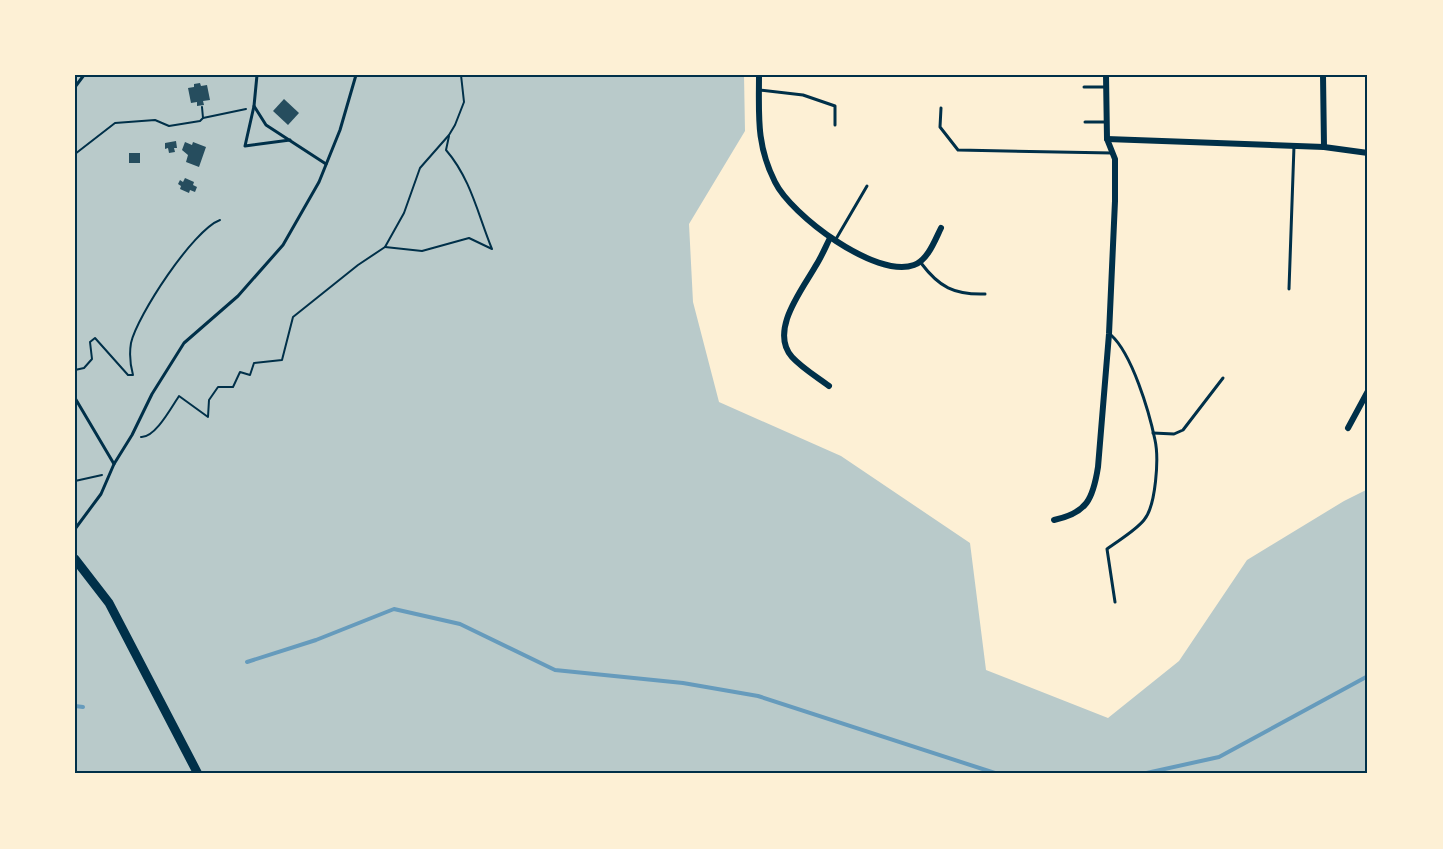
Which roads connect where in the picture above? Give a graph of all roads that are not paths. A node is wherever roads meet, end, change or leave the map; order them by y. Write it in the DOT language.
graph roads {
  1 [pos="84,75"];
  2 [pos="257,75"];
  3 [pos="356,75"];
  4 [pos="759,75"];
  5 [pos="1106,75"];
  6 [pos="1323,75"];
  7 [pos="75,87"];
  8 [pos="1084,87"];
  9 [pos="1106,87"];
  10 [pos="759,90"];
  11 [pos="254,106"];
  12 [pos="941,108"];
  13 [pos="1085,122"];
  14 [pos="1107,122"];
  15 [pos="835,125"];
  16 [pos="1107,139"];
  17 [pos="290,140"];
  18 [pos="1294,146"];
  19 [pos="1324,147"];
  20 [pos="1112,153"];
  21 [pos="1368,153"];
  22 [pos="326,164"];
  23 [pos="867,186"];
  24 [pos="941,228"];
  25 [pos="832,239"];
  26 [pos="920,261"];
  27 [pos="1289,289"];
  28 [pos="985,294"];
  29 [pos="1109,334"];
  30 [pos="1223,378"];
  31 [pos="829,387"];
  32 [pos="1368,391"];
  33 [pos="75,398"];
  34 [pos="1348,428"];
  35 [pos="1153,433"];
  36 [pos="114,464"];
  37 [pos="1054,520"];
  38 [pos="75,529"];
  39 [pos="75,559"];
  40 [pos="1114,602"];
  41 [pos="198,774"];
  1 -- 7 [label="lane"];
  2 -- 11 [label="lane"];
  3 -- 22 [label="lane"];
  4 -- 10 [label="street"];
  5 -- 9 [label="street"];
  6 -- 19 [label="street"];
  8 -- 9 [label="lane"];
  9 -- 14 [label="street"];
  10 -- 15 [label="lane"];
  10 -- 25 [label="street"];
  11 -- 17 [label="lane"];
  11 -- 17 [label="lane"];
  12 -- 20 [label="lane"];
  13 -- 14 [label="lane"];
  14 -- 16 [label="street"];
  16 -- 18 [label="street"];
  16 -- 20 [label="street"];
  17 -- 22 [label="lane"];
  18 -- 19 [label="street"];
  18 -- 27 [label="lane"];
  19 -- 21 [label="street"];
  20 -- 29 [label="street"];
  22 -- 36 [label="lane"];
  23 -- 25 [label="lane"];
  24 -- 26 [label="street"];
  25 -- 26 [label="street"];
  25 -- 31 [label="street"];
  26 -- 28 [label="lane"];
  29 -- 35 [label="lane"];
  29 -- 37 [label="street"];
  30 -- 35 [label="lane"];
  32 -- 34 [label="street"];
  33 -- 36 [label="lane"];
  35 -- 40 [label="lane"];
  36 -- 38 [label="lane"];
  39 -- 41 [label="main road"];
}
